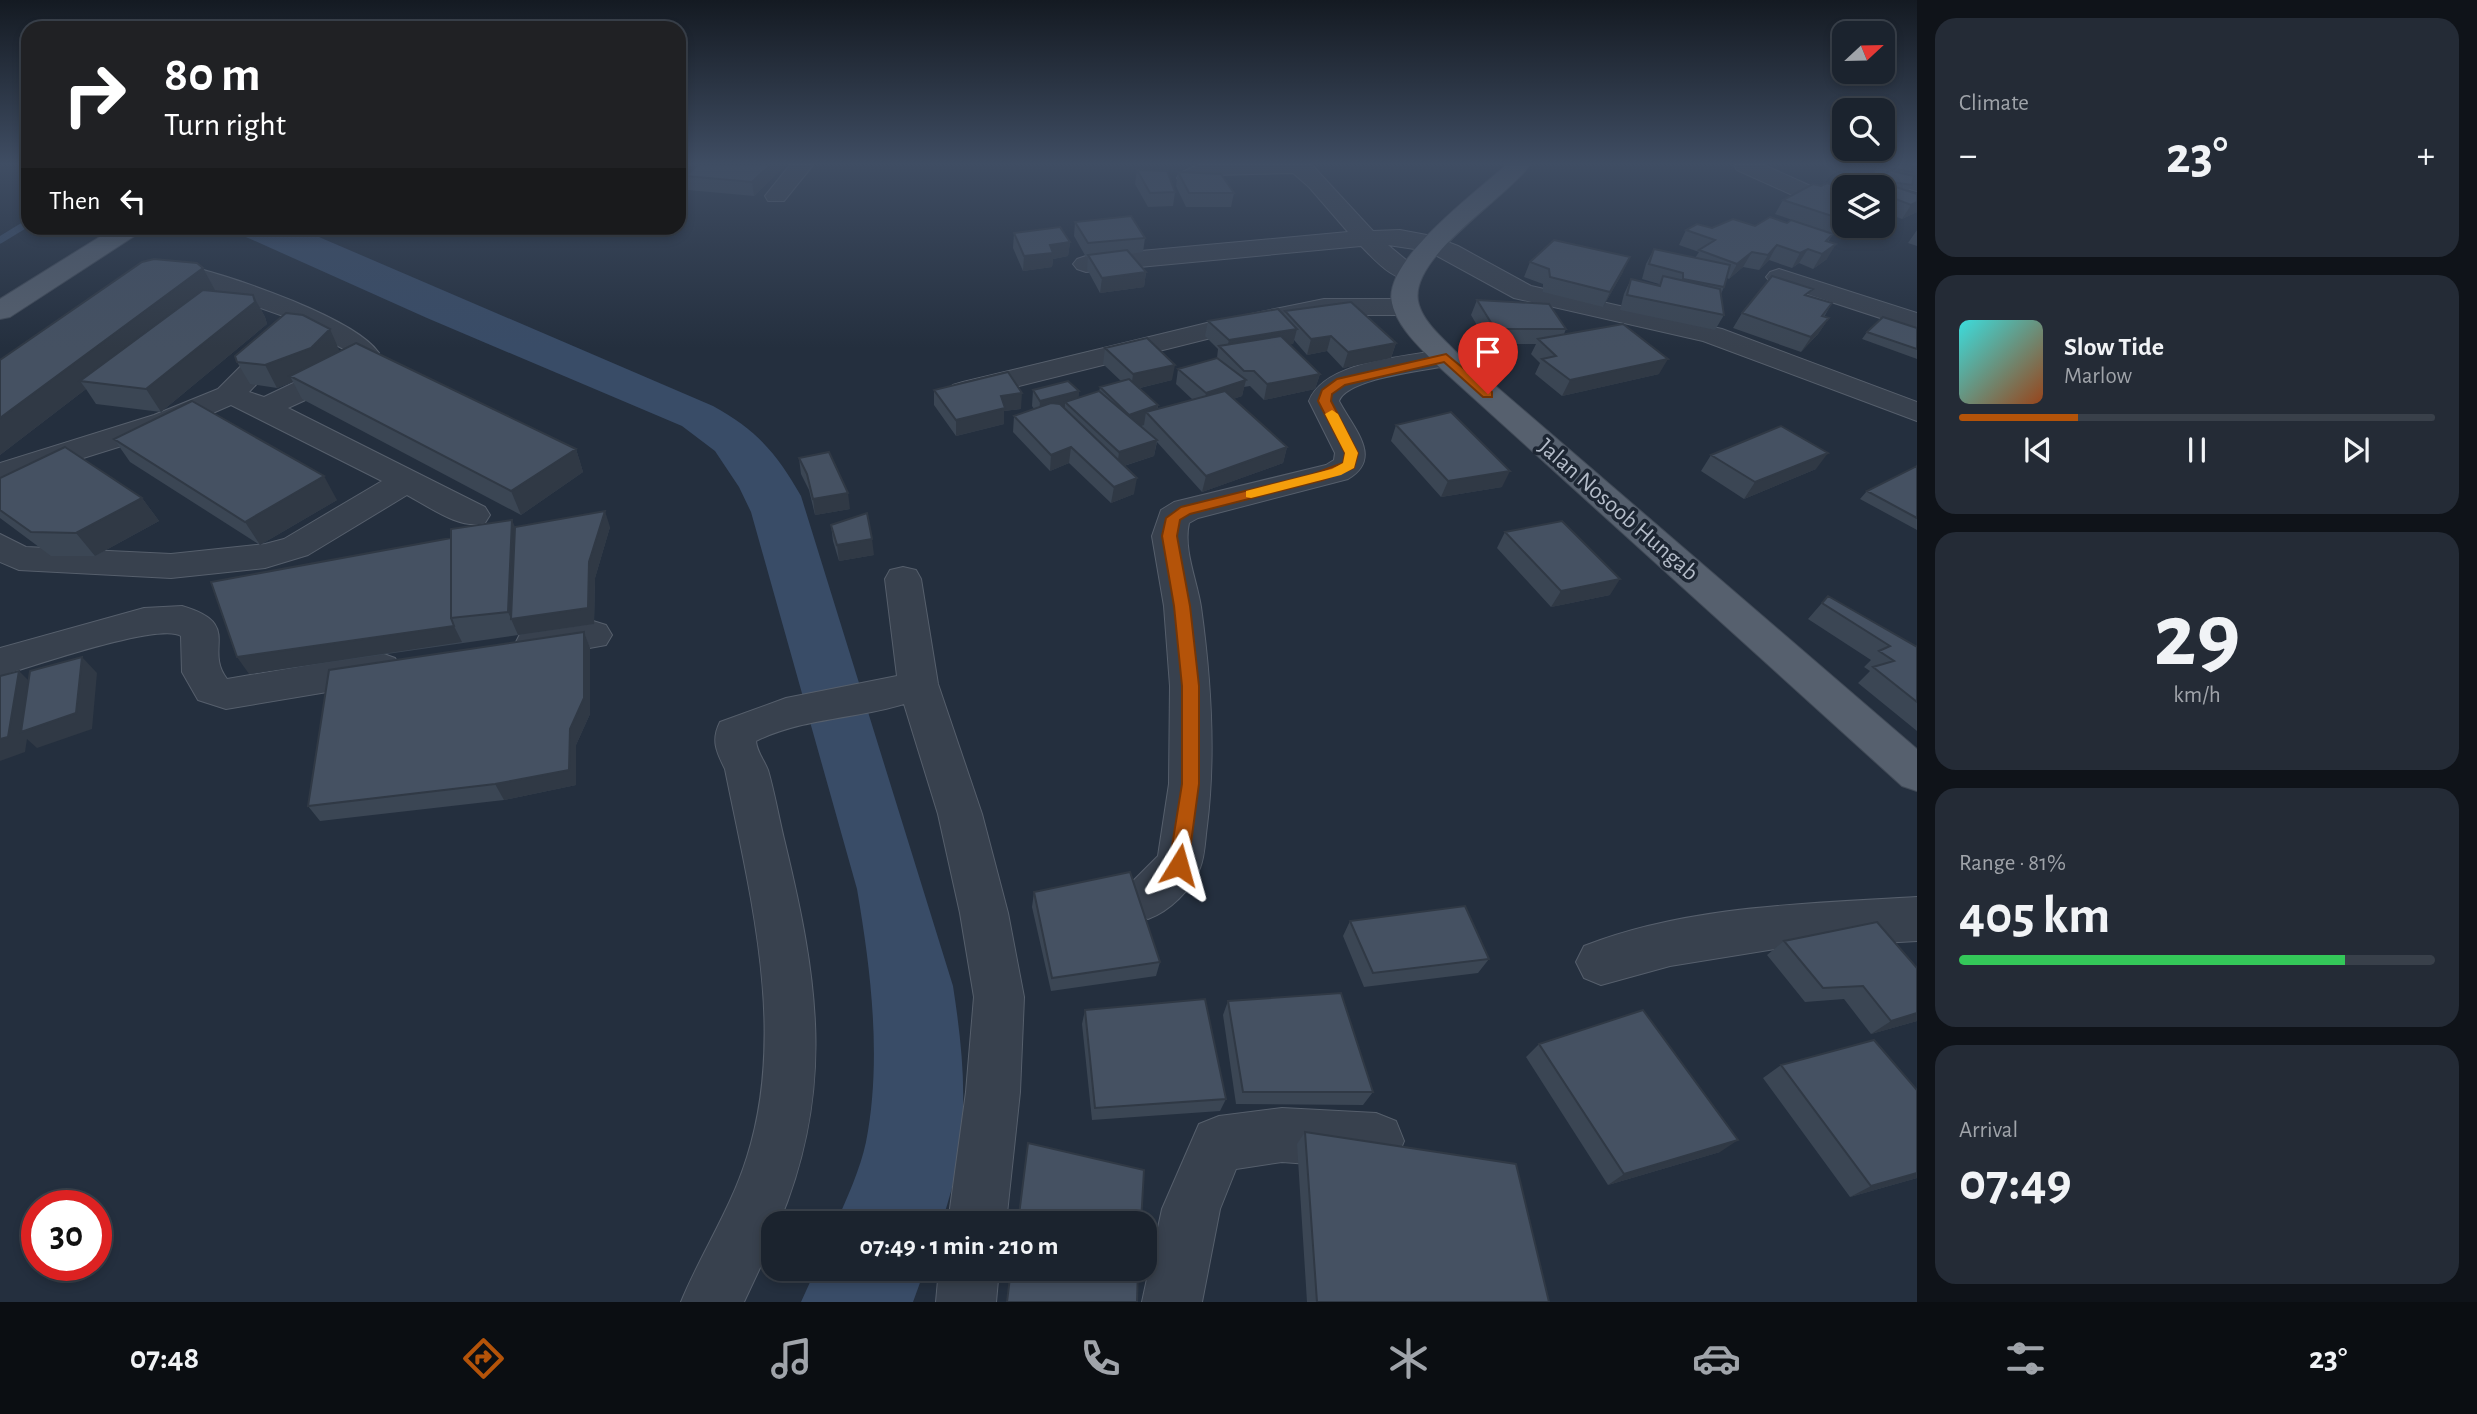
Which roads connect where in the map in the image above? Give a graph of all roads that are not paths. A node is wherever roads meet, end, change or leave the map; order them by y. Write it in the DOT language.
graph roads {
  1 [pos="1357,226"];
  2 [pos="1454,226"];
  3 [pos="119,235"];
  4 [pos="1368,239"];
  5 [pos="1433,245"];
  6 [pos="1086,264"];
  7 [pos="1410,274"];
  8 [pos="1779,277"];
  9 [pos="139,289"];
  10 [pos="1406,307"];
  11 [pos="0,311"];
  12 [pos="305,317"];
  13 [pos="1917,322"];
  14 [pos="1446,358"];
  15 [pos="954,393"];
  16 [pos="229,395"];
  17 [pos="264,408"];
  18 [pos="1917,412"];
  19 [pos="3,477"];
  20 [pos="407,481"];
  21 [pos="473,515"];
  22 [pos="0,546"];
  23 [pos="903,579"];
  24 [pos="593,635"];
  25 [pos="496,649"];
  26 [pos="420,661"];
  27 [pos="0,662"];
  28 [pos="898,690"];
  29 [pos="1917,774"];
  30 [pos="1148,898"];
  31 [pos="1917,919"];
  32 [pos="1601,962"];
  33 [pos="1376,1142"];
  34 [pos="978,1211"];
  35 [pos="968,1281"];
  36 [pos="711,1302"];
  37 [pos="966,1302"];
  38 [pos="1172,1302"];
  1 -- 4 [label="street"];
  2 -- 5 [label="main road"];
  3 -- 11 [label="main road"];
  4 -- 5 [label="street"];
  4 -- 6 [label="street"];
  4 -- 7 [label="street"];
  5 -- 7 [label="main road"];
  5 -- 18 [label="street"];
  7 -- 10 [label="main road"];
  8 -- 13 [label="street"];
  9 -- 12 [label="street"];
  10 -- 14 [label="main road, Jalan Nosoob Hungab"];
  10 -- 15 [label="street"];
  12 -- 16 [label="street"];
  12 -- 17 [label="street"];
  14 -- 29 [label="main road, Jalan Nosoob Hungab"];
  14 -- 30 [label="street"];
  16 -- 17 [label="street"];
  16 -- 19 [label="street"];
  17 -- 20 [label="street"];
  20 -- 21 [label="street"];
  20 -- 22 [label="street"];
  23 -- 28 [label="street"];
  24 -- 25 [label="street"];
  26 -- 27 [label="street"];
  28 -- 34 [label="street"];
  28 -- 36 [label="street"];
  31 -- 32 [label="street"];
  33 -- 38 [label="street"];
  35 -- 37 [label="street"];
}
